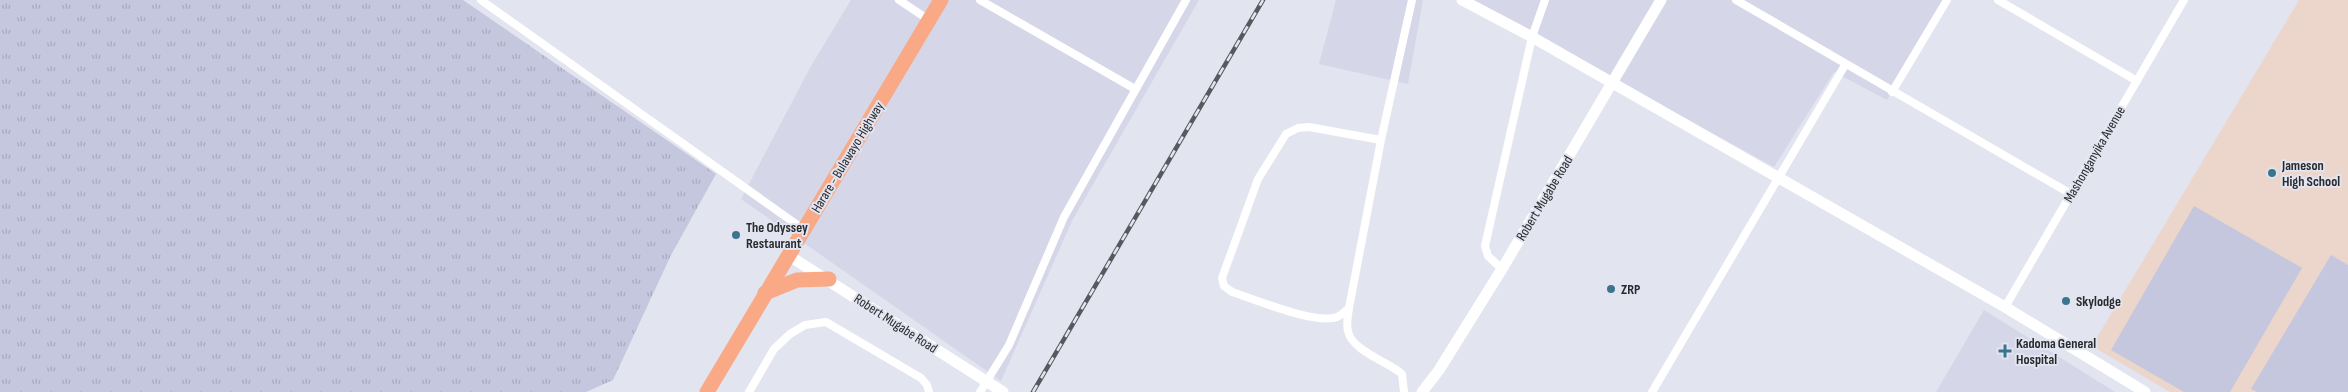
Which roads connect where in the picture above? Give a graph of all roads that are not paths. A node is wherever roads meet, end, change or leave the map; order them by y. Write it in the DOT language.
graph roads {
  1 [pos="481,0"];
  2 [pos="899,0"];
  3 [pos="941,0"];
  4 [pos="980,0"];
  5 [pos="1186,0"];
  6 [pos="1412,0"];
  7 [pos="1462,0"];
  8 [pos="1546,0"];
  9 [pos="1661,0"];
  10 [pos="1736,0"];
  11 [pos="1947,0"];
  12 [pos="1998,0"];
  13 [pos="2184,0"];
  14 [pos="929,20"];
  15 [pos="1532,37"];
  16 [pos="1845,65"];
  17 [pos="2137,81"];
  18 [pos="1613,83"];
  19 [pos="1135,89"];
  20 [pos="1892,92"];
  21 [pos="1381,140"];
  22 [pos="1778,179"];
  23 [pos="2071,194"];
  24 [pos="804,229"];
  25 [pos="788,255"];
  26 [pos="1502,269"];
  27 [pos="829,279"];
  28 [pos="765,293"];
  29 [pos="2004,307"];
  30 [pos="1348,308"];
  31 [pos="986,381"];
  32 [pos="1426,391"];
  33 [pos="707,392"];
  34 [pos="749,392"];
  35 [pos="928,392"];
  36 [pos="980,392"];
  37 [pos="1003,392"];
  38 [pos="1404,392"];
  39 [pos="1652,392"];
  40 [pos="2144,392"];
  1 -- 24 [label="street"];
  2 -- 14 [label="street"];
  3 -- 14 [label="highway, Harare - Bulawayo Highway"];
  4 -- 19 [label="street"];
  5 -- 19 [label="street"];
  6 -- 21 [label="street"];
  7 -- 15 [label="main road"];
  8 -- 15 [label="street"];
  9 -- 18 [label="main road, Robert Mugabe Road"];
  10 -- 16 [label="street"];
  11 -- 20 [label="street"];
  12 -- 17 [label="street"];
  13 -- 17 [label="street, Mashonganyika Avenue"];
  14 -- 24 [label="highway, Harare - Bulawayo Highway"];
  15 -- 18 [label="main road"];
  15 -- 26 [label="street"];
  16 -- 20 [label="street"];
  16 -- 22 [label="street"];
  17 -- 23 [label="street, Mashonganyika Avenue"];
  18 -- 22 [label="main road"];
  18 -- 26 [label="main road, Robert Mugabe Road"];
  19 -- 31 [label="street"];
  20 -- 23 [label="street"];
  21 -- 30 [label="street"];
  21 -- 30 [label="street"];
  22 -- 29 [label="main road"];
  22 -- 39 [label="street"];
  23 -- 29 [label="street, Mashonganyika Avenue"];
  24 -- 25 [label="highway, Harare - Bulawayo Highway"];
  25 -- 27 [label="main road, Robert Mugabe Road"];
  25 -- 28 [label="highway, Harare - Bulawayo Highway"];
  26 -- 32 [label="main road, Robert Mugabe Road"];
  27 -- 28 [label="highway"];
  27 -- 31 [label="main road, Robert Mugabe Road"];
  28 -- 33 [label="highway, Harare - Bulawayo Highway"];
  29 -- 40 [label="main road"];
  30 -- 38 [label="street"];
  31 -- 36 [label="street"];
  31 -- 37 [label="main road, Robert Mugabe Road"];
  34 -- 35 [label="street"];
}
